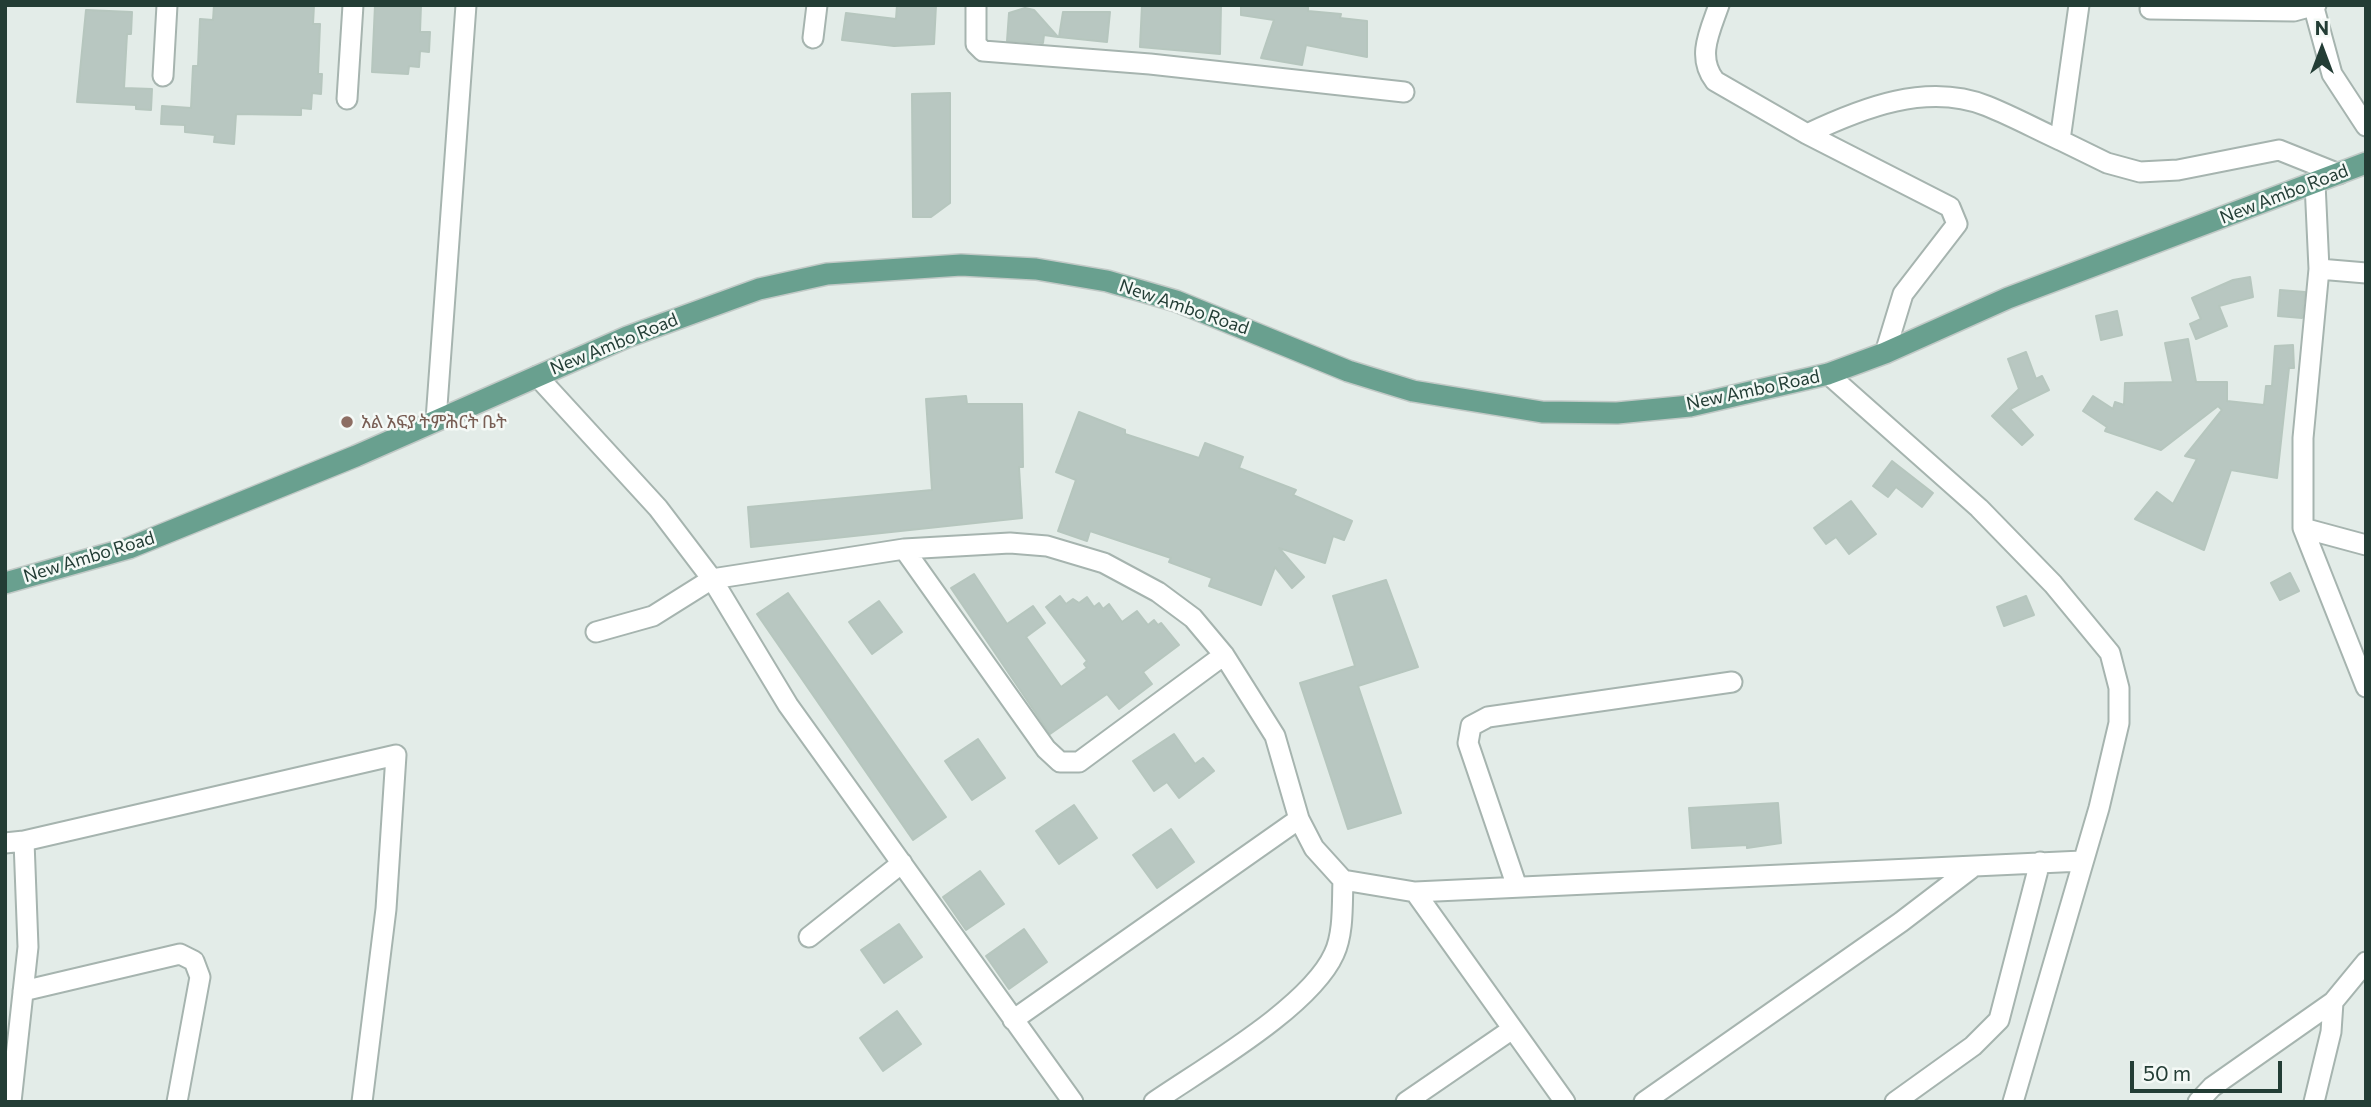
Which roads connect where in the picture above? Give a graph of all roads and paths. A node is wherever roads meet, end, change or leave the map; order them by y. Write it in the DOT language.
graph roads {
  1 [pos="167,5"];
  2 [pos="353,5"];
  3 [pos="466,5"];
  4 [pos="817,5"];
  5 [pos="976,5"];
  6 [pos="1719,5"];
  7 [pos="2079,5"];
  8 [pos="2315,6"];
  9 [pos="2150,9"];
  10 [pos="813,38"];
  11 [pos="163,76"];
  12 [pos="1404,92"];
  13 [pos="347,99"];
  14 [pos="2366,126"];
  15 [pos="1807,134"];
  16 [pos="2060,140"];
  17 [pos="2366,163"];
  18 [pos="2339,174"];
  19 [pos="2315,183"];
  20 [pos="2319,269"];
  21 [pos="2366,273"];
  22 [pos="1885,353"];
  23 [pos="1828,374"];
  24 [pos="537,376"];
  25 [pos="436,420"];
  26 [pos="2303,528"];
  27 [pos="2366,545"];
  28 [pos="904,549"];
  29 [pos="712,579"];
  30 [pos="5,583"];
  31 [pos="596,632"];
  32 [pos="1224,655"];
  33 [pos="1732,682"];
  34 [pos="2366,687"];
  35 [pos="1298,819"];
  36 [pos="15,842"];
  37 [pos="2082,861"];
  38 [pos="2040,862"];
  39 [pos="902,863"];
  40 [pos="1973,867"];
  41 [pos="1343,880"];
  42 [pos="1517,887"];
  43 [pos="1415,892"];
  44 [pos="809,937"];
  45 [pos="2366,962"];
  46 [pos="23,991"];
  47 [pos="2333,1002"];
  48 [pos="1013,1020"];
  49 [pos="1511,1030"];
  50 [pos="11,1102"];
  51 [pos="177,1102"];
  52 [pos="362,1102"];
  53 [pos="1073,1102"];
  54 [pos="1154,1102"];
  55 [pos="1406,1102"];
  56 [pos="1565,1102"];
  57 [pos="1644,1102"];
  58 [pos="1895,1102"];
  59 [pos="2013,1102"];
  60 [pos="2198,1102"];
  61 [pos="2314,1102"];
  1 -- 11 [label="street"];
  2 -- 13 [label="street"];
  3 -- 25 [label="street"];
  4 -- 10 [label="street"];
  5 -- 12 [label="street"];
  6 -- 15 [label="street"];
  7 -- 16 [label="street"];
  8 -- 9 [label="street"];
  8 -- 14 [label="street"];
  15 -- 16 [label="street"];
  15 -- 22 [label="street"];
  16 -- 18 [label="street"];
  17 -- 18 [label="main road, New Ambo Road"];
  18 -- 19 [label="main road, New Ambo Road"];
  19 -- 20 [label="street"];
  19 -- 22 [label="main road, New Ambo Road"];
  20 -- 21 [label="street"];
  20 -- 26 [label="street"];
  22 -- 23 [label="main road, New Ambo Road"];
  23 -- 24 [label="main road, New Ambo Road"];
  23 -- 37 [label="street"];
  24 -- 25 [label="main road, New Ambo Road"];
  24 -- 29 [label="street"];
  25 -- 30 [label="main road, New Ambo Road"];
  26 -- 27 [label="street"];
  26 -- 34 [label="street"];
  28 -- 29 [label="street"];
  28 -- 32 [label="street"];
  28 -- 32 [label="street"];
  29 -- 31 [label="street"];
  29 -- 39 [label="street"];
  32 -- 35 [label="street"];
  33 -- 42 [label="street"];
  35 -- 41 [label="street"];
  35 -- 48 [label="street"];
  36 -- 46 [label="street"];
  36 -- 52 [label="street"];
  37 -- 38 [label="street"];
  37 -- 59 [label="street"];
  38 -- 40 [label="street"];
  38 -- 58 [label="street"];
  39 -- 44 [label="street"];
  39 -- 48 [label="street"];
  40 -- 42 [label="street"];
  40 -- 57 [label="street"];
  41 -- 43 [label="street"];
  41 -- 54 [label="street"];
  42 -- 43 [label="street"];
  43 -- 49 [label="street"];
  45 -- 47 [label="street"];
  46 -- 50 [label="street"];
  46 -- 51 [label="street"];
  47 -- 60 [label="street"];
  47 -- 61 [label="street"];
  48 -- 53 [label="street"];
  49 -- 55 [label="street"];
  49 -- 56 [label="street"];
}
